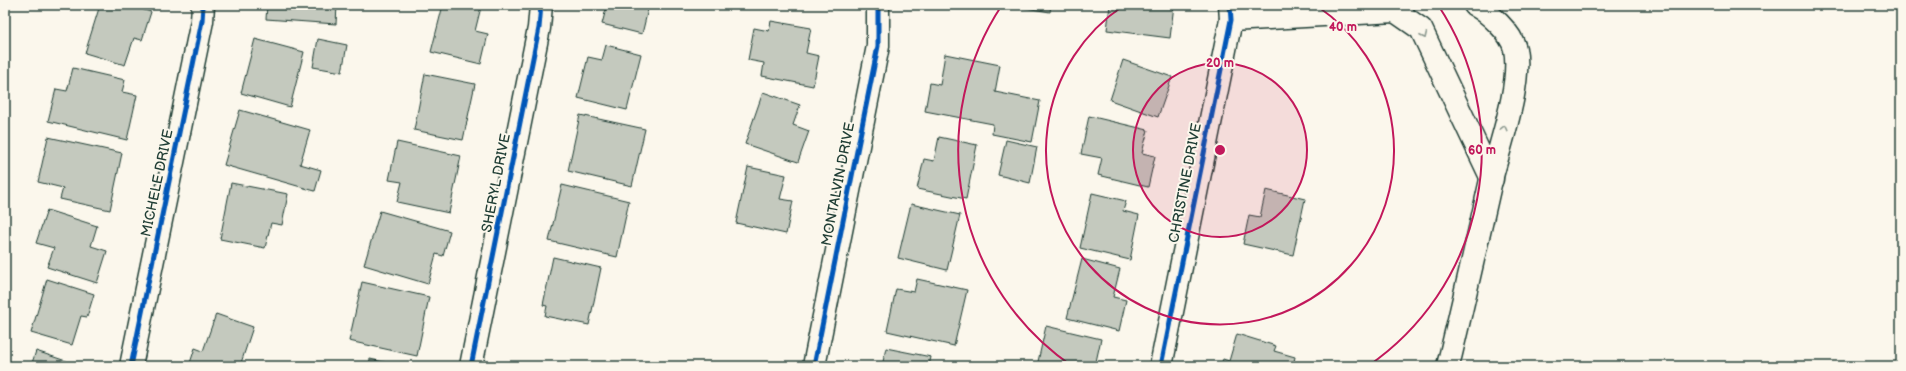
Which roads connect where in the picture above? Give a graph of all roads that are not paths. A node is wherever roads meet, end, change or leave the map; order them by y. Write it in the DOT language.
graph roads {
  1 [pos="203,5"];
  2 [pos="541,5"];
  3 [pos="878,5"];
  4 [pos="1475,5"];
  5 [pos="1399,8"];
  6 [pos="1230,12"];
  7 [pos="1492,179"];
  8 [pos="131,366"];
  9 [pos="471,366"];
  10 [pos="814,366"];
  11 [pos="1161,366"];
  12 [pos="1448,366"];
  1 -- 8 [label="street, MICHELE DRIVE"];
  2 -- 9 [label="street, SHERYL DRIVE"];
  3 -- 10 [label="street, MONTALVIN DRIVE"];
  7 -- 4 [label="street, one-way"];
  5 -- 6 [label="street"];
  5 -- 7 [label="street, one-way"];
  6 -- 11 [label="street, CHRISTINE DRIVE"];
  7 -- 12 [label="street"];
}
